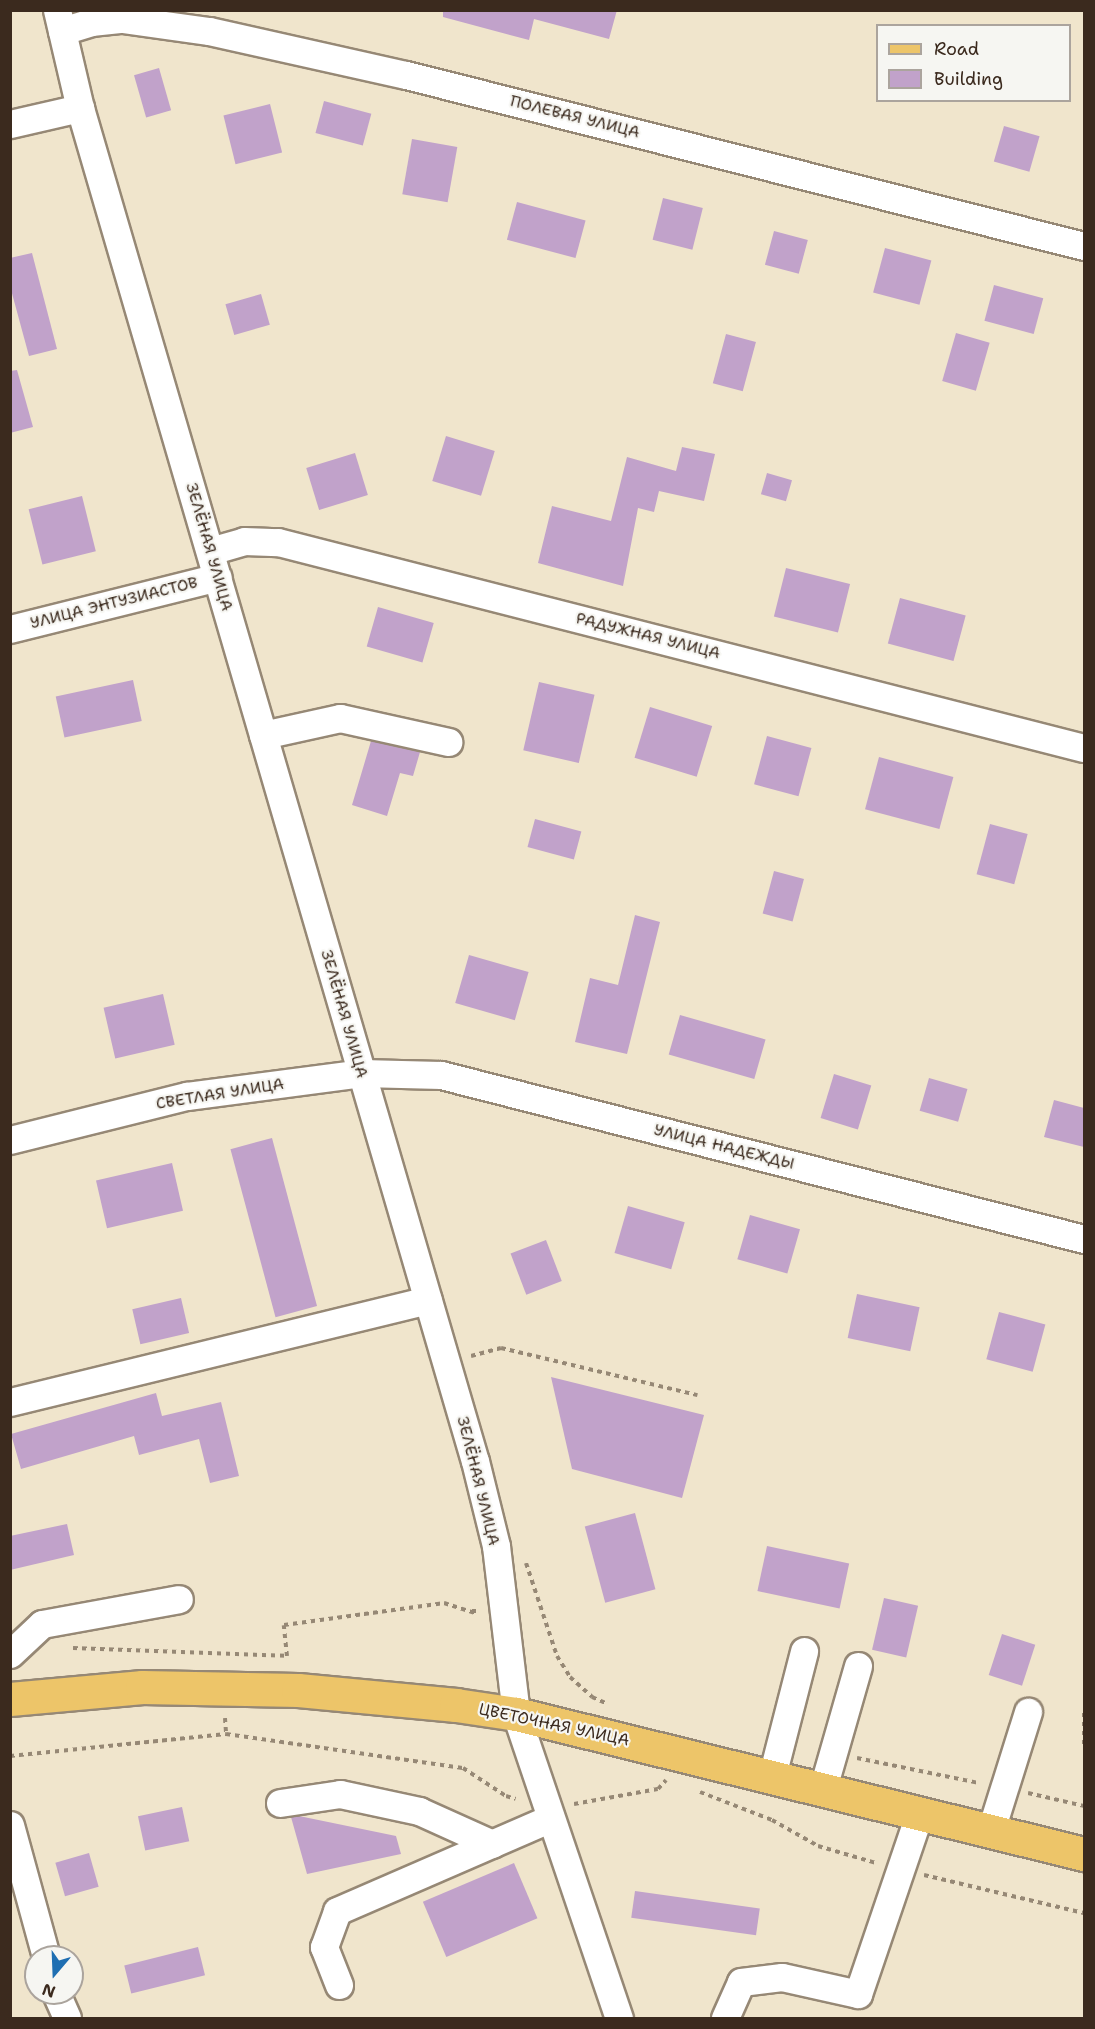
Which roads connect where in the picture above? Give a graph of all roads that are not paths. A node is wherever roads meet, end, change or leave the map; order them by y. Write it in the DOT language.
graph roads {
  1 [pos="59,21"];
  2 [pos="80,108"];
  3 [pos="10,124"];
  4 [pos="1084,246"];
  5 [pos="210,551"];
  6 [pos="218,577"];
  7 [pos="10,629"];
  8 [pos="264,735"];
  9 [pos="447,742"];
  10 [pos="1084,748"];
  11 [pos="361,1074"];
  12 [pos="10,1140"];
  13 [pos="1084,1239"];
  14 [pos="428,1300"];
  15 [pos="10,1402"];
  16 [pos="179,1599"];
  17 [pos="804,1651"];
  18 [pos="10,1654"];
  19 [pos="858,1666"];
  20 [pos="10,1699"];
  21 [pos="1028,1712"];
  22 [pos="516,1714"];
  23 [pos="772,1776"];
  24 [pos="824,1788"];
  25 [pos="280,1803"];
  26 [pos="920,1812"];
  27 [pos="549,1819"];
  28 [pos="10,1825"];
  29 [pos="991,1830"];
  30 [pos="492,1844"];
  31 [pos="1084,1854"];
  32 [pos="43,1945"];
  33 [pos="339,1985"];
  34 [pos="61,2005"];
  35 [pos="67,2019"];
  36 [pos="619,2019"];
  37 [pos="725,2019"];
  1 -- 2 [label="street, ЗЕЛЁНАЯ УЛИЦА"];
  1 -- 4 [label="street, ПОЛЕВАЯ УЛИЦА"];
  2 -- 3 [label="street"];
  2 -- 5 [label="street, ЗЕЛЁНАЯ УЛИЦА"];
  5 -- 6 [label="street, ЗЕЛЁНАЯ УЛИЦА"];
  5 -- 10 [label="street, РАДУЖНАЯ УЛИЦА"];
  6 -- 7 [label="street, УЛИЦА ЭНТУЗИАСТОВ"];
  6 -- 8 [label="street, ЗЕЛЁНАЯ УЛИЦА"];
  8 -- 9 [label="street"];
  8 -- 11 [label="street, ЗЕЛЁНАЯ УЛИЦА"];
  11 -- 12 [label="street, СВЕТЛАЯ УЛИЦА"];
  11 -- 13 [label="street, УЛИЦА НАДЕЖДЫ"];
  11 -- 14 [label="street, ЗЕЛЁНАЯ УЛИЦА"];
  14 -- 15 [label="street"];
  14 -- 22 [label="street, ЗЕЛЁНАЯ УЛИЦА"];
  16 -- 18 [label="street"];
  17 -- 23 [label="street"];
  19 -- 24 [label="street"];
  20 -- 22 [label="main road, ЦВЕТОЧНАЯ УЛИЦА"];
  21 -- 29 [label="street"];
  22 -- 23 [label="main road, ЦВЕТОЧНАЯ УЛИЦА"];
  22 -- 27 [label="street, ЗЕЛЁНАЯ УЛИЦА"];
  23 -- 24 [label="main road, ЦВЕТОЧНАЯ УЛИЦА"];
  24 -- 26 [label="main road, ЦВЕТОЧНАЯ УЛИЦА"];
  25 -- 30 [label="street"];
  26 -- 29 [label="main road, ЦВЕТОЧНАЯ УЛИЦА"];
  26 -- 37 [label="street"];
  27 -- 30 [label="street"];
  27 -- 36 [label="street, ЗЕЛЁНАЯ УЛИЦА"];
  28 -- 32 [label="street"];
  29 -- 31 [label="main road, ЦВЕТОЧНАЯ УЛИЦА"];
  30 -- 33 [label="street"];
  34 -- 35 [label="street"];
}
